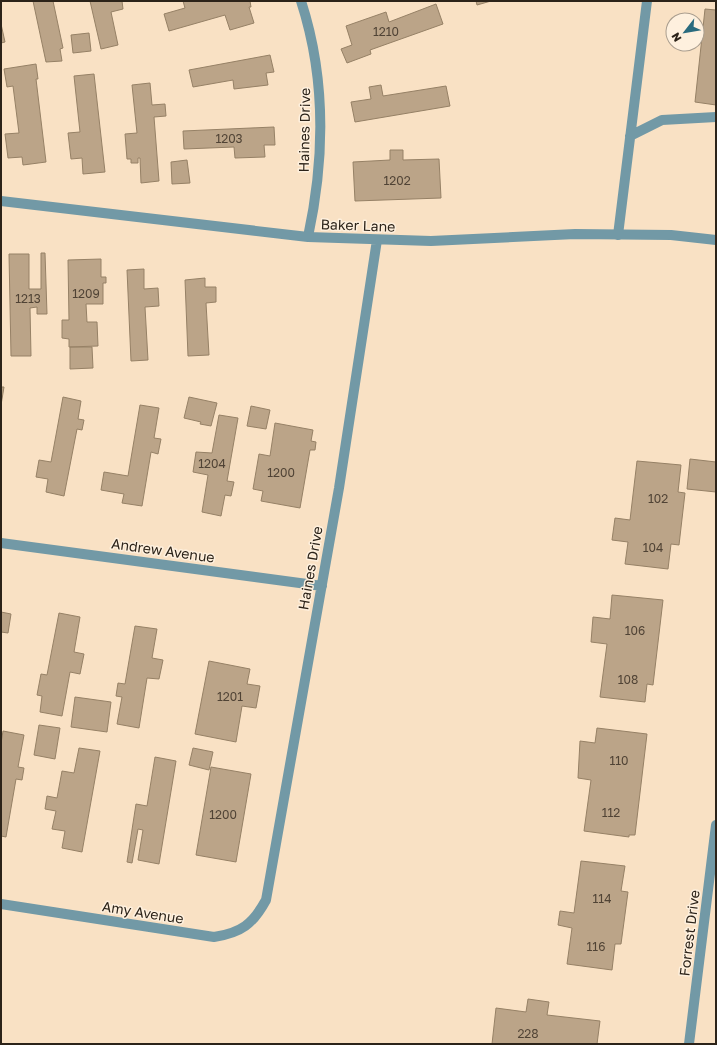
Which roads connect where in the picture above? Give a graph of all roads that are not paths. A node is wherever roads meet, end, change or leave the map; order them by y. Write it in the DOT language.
graph roads {
  1 [pos="301,1"];
  2 [pos="647,1"];
  3 [pos="716,117"];
  4 [pos="630,136"];
  5 [pos="1,201"];
  6 [pos="618,235"];
  7 [pos="308,237"];
  8 [pos="377,240"];
  9 [pos="716,240"];
  10 [pos="1,542"];
  11 [pos="322,586"];
  12 [pos="716,825"];
  13 [pos="266,900"];
  14 [pos="1,904"];
  15 [pos="689,1044"];
  1 -- 7 [label="street, Haines Drive"];
  2 -- 4 [label="street"];
  3 -- 4 [label="street"];
  4 -- 6 [label="street"];
  5 -- 7 [label="street, Baker Lane"];
  6 -- 8 [label="street, Baker Lane"];
  6 -- 9 [label="street, Baker Lane"];
  7 -- 8 [label="street, Baker Lane"];
  8 -- 11 [label="street, Haines Drive"];
  10 -- 11 [label="street, Andrew Avenue"];
  11 -- 13 [label="street, Haines Drive"];
  12 -- 15 [label="street, Forrest Drive"];
  13 -- 14 [label="street, Amy Avenue"];
}
